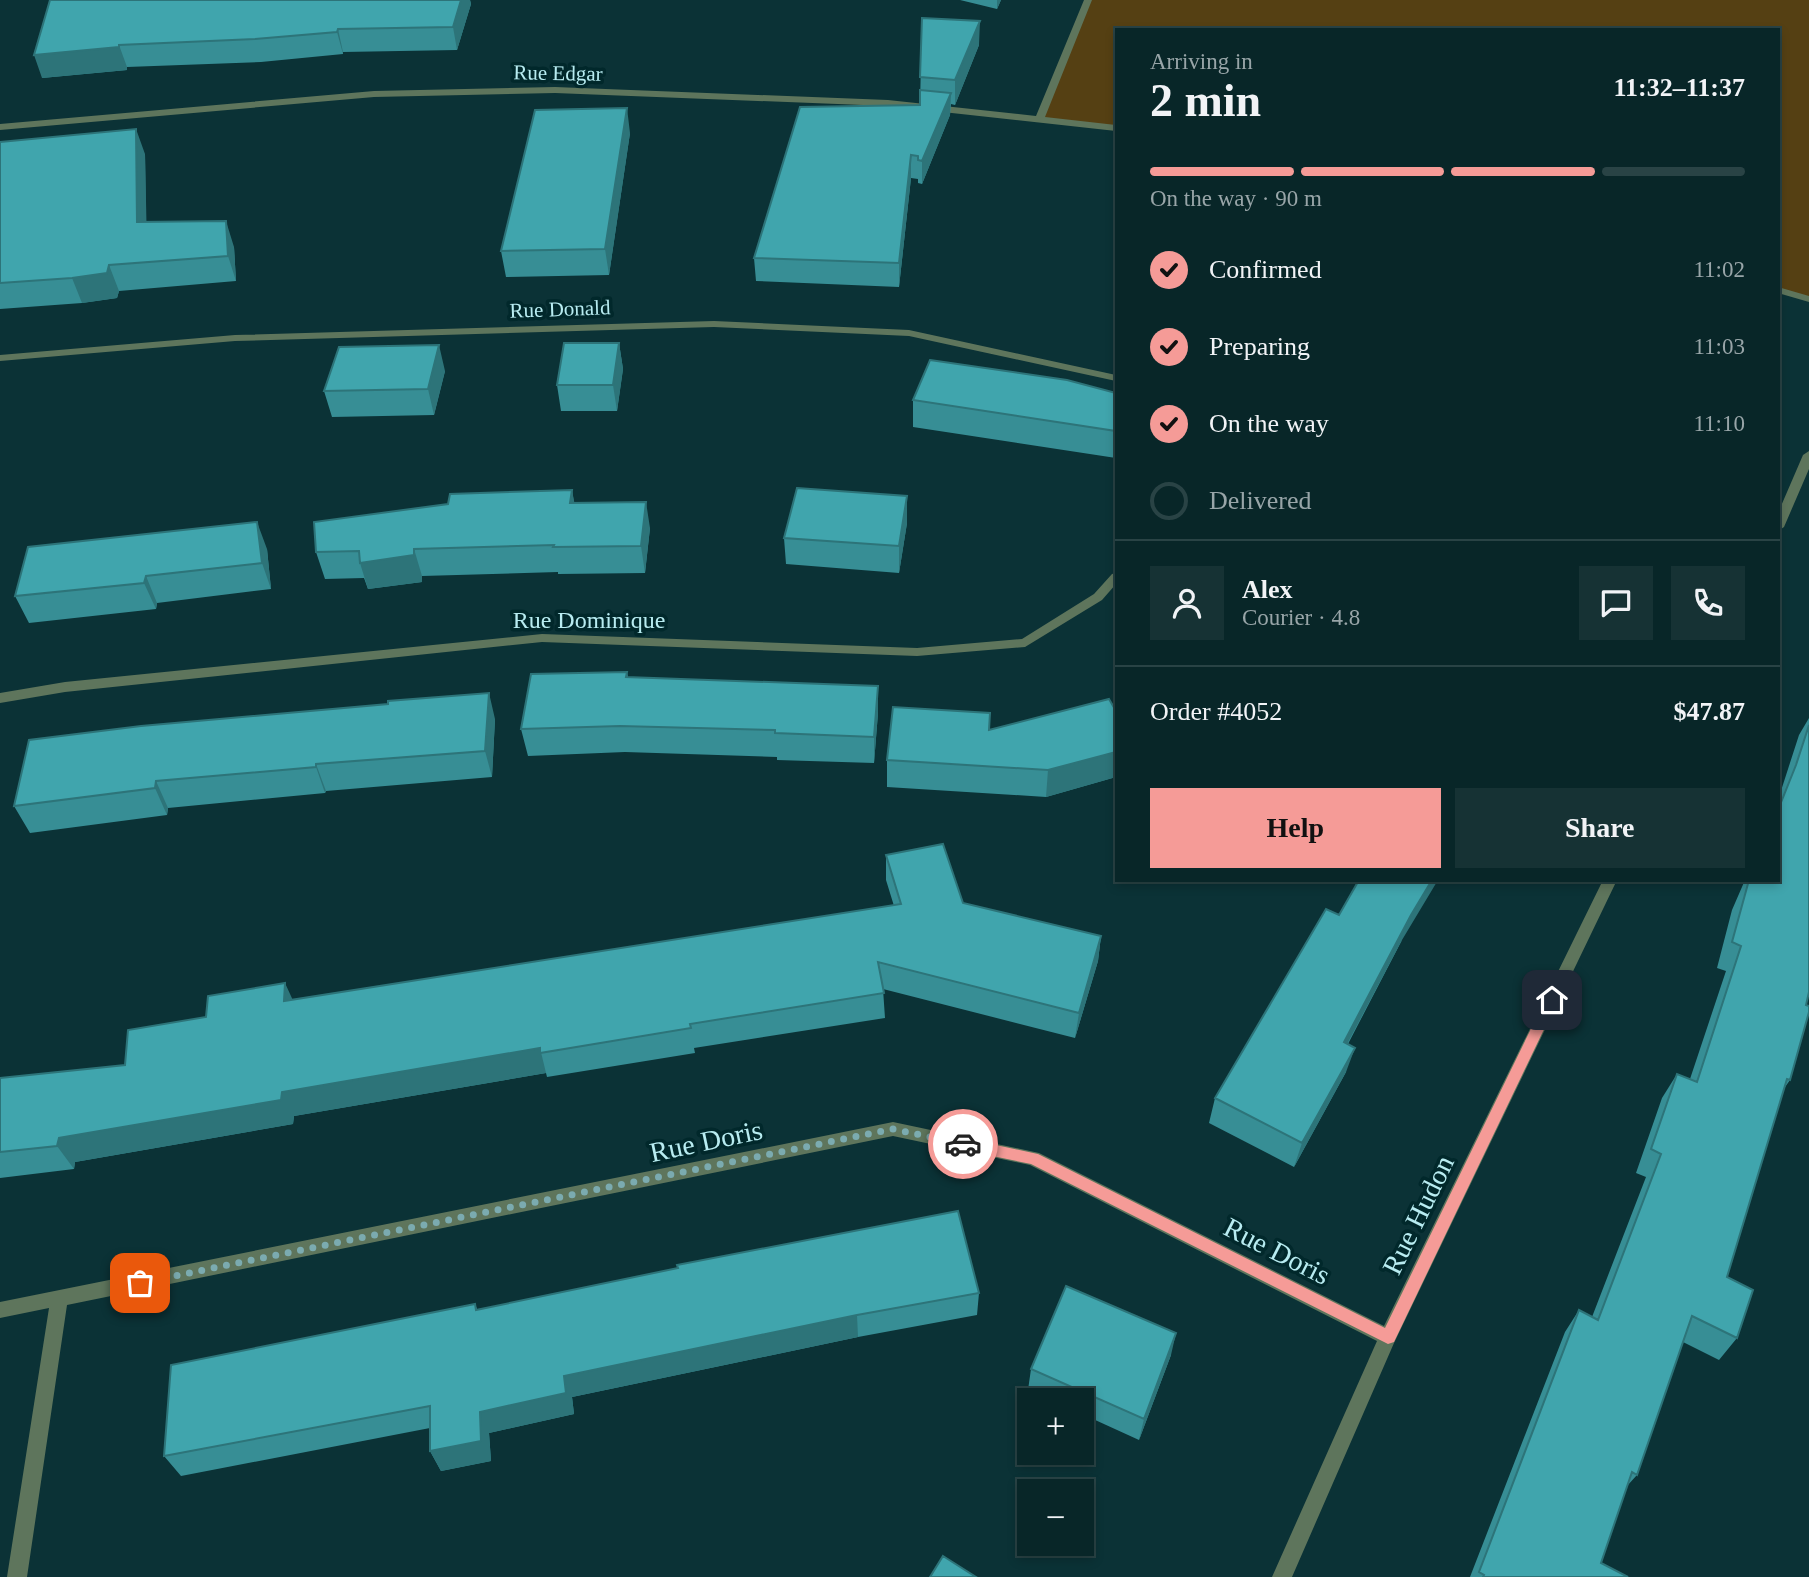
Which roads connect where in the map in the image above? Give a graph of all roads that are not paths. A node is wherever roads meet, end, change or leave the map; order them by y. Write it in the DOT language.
graph roads {
  1 [pos="1088,0"];
  2 [pos="1039,120"];
  3 [pos="0,128"];
  4 [pos="1115,128"];
  5 [pos="1780,291"];
  6 [pos="1809,299"];
  7 [pos="0,358"];
  8 [pos="1115,378"];
  9 [pos="1809,455"];
  10 [pos="1780,522"];
  11 [pos="1115,578"];
  12 [pos="0,698"];
  13 [pos="1609,882"];
  14 [pos="59,1300"];
  15 [pos="0,1310"];
  16 [pos="1388,1337"];
  17 [pos="17,1577"];
  18 [pos="1282,1577"];
  1 -- 2 [label="street"];
  2 -- 3 [label="street, Rue Edgar"];
  2 -- 4 [label="street, Rue Edgar"];
  5 -- 6 [label="street"];
  7 -- 8 [label="street, Rue Donald"];
  9 -- 10 [label="street"];
  11 -- 12 [label="street, Rue Dominique"];
  13 -- 16 [label="street, Rue Hudon"];
  14 -- 15 [label="street, Rue Doris"];
  14 -- 16 [label="street, Rue Doris"];
  14 -- 17 [label="street"];
  16 -- 18 [label="street, Rue Hudon"];
}
